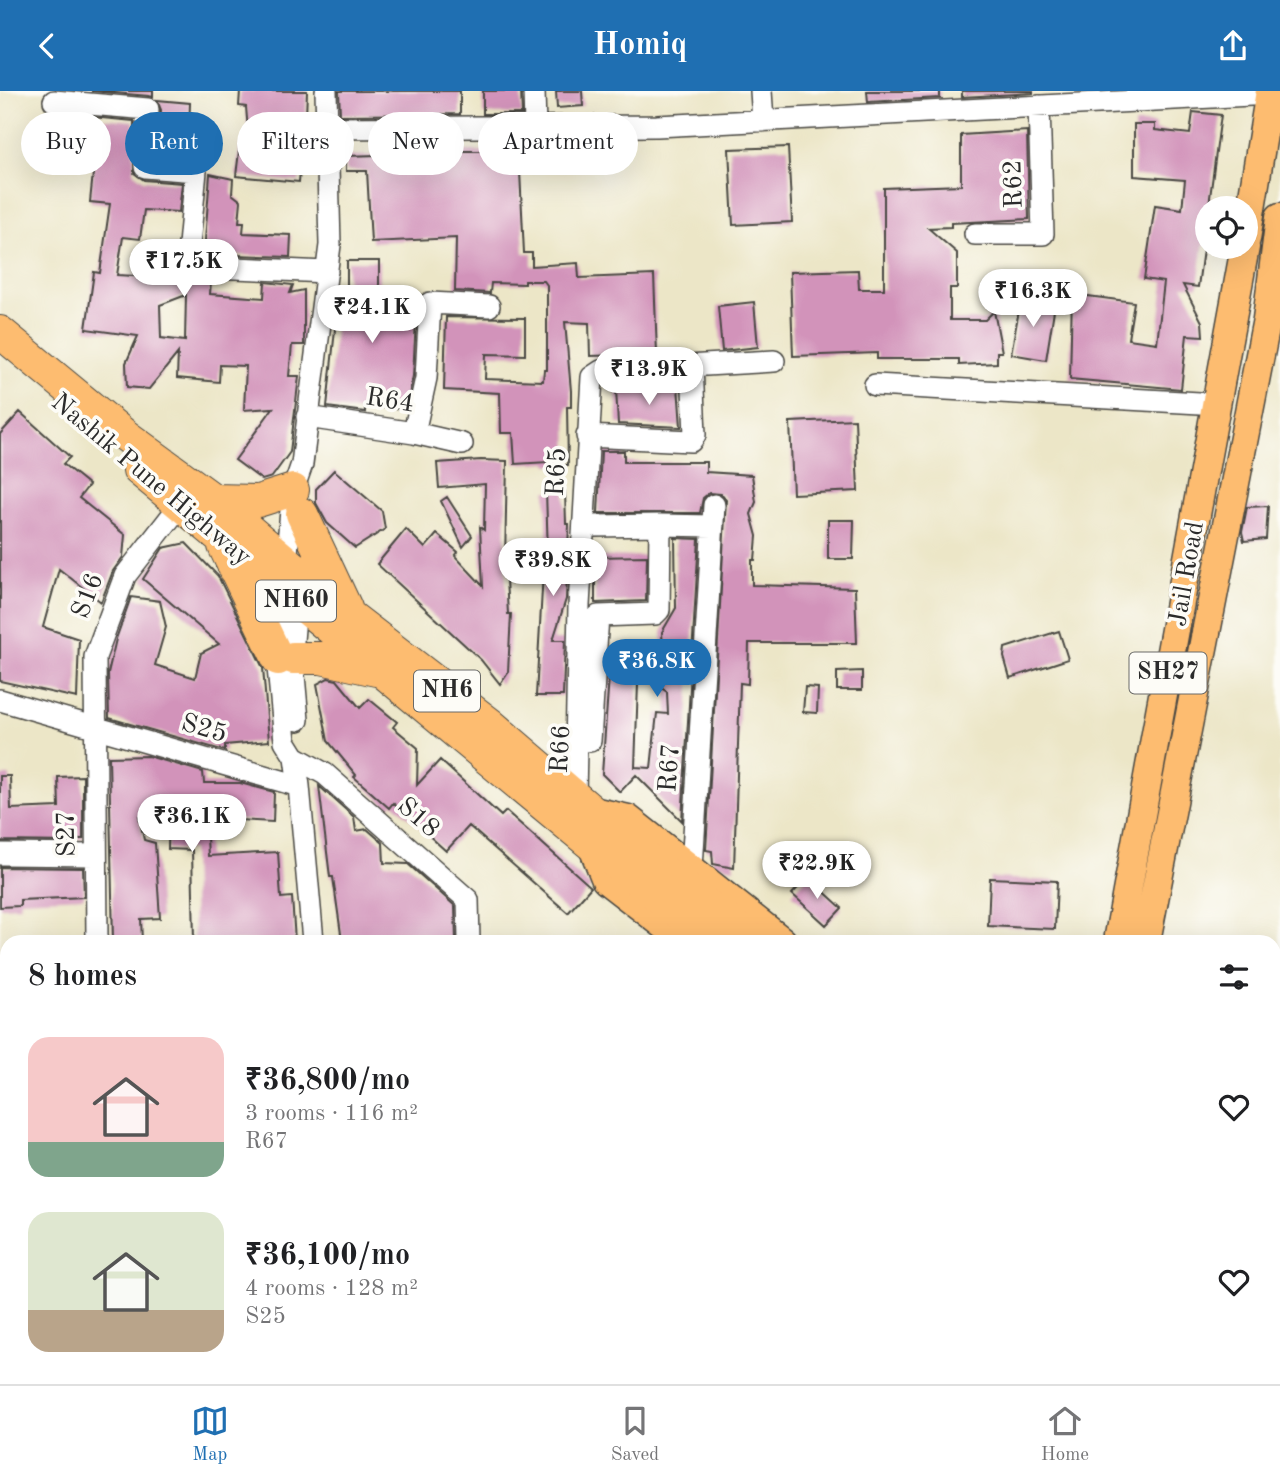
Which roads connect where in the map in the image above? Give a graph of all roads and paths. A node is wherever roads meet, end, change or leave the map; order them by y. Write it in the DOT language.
graph roads {
  1 [pos="326,91"];
  2 [pos="534,91"];
  3 [pos="761,91"];
  4 [pos="1270,92"];
  5 [pos="54,101"];
  6 [pos="955,101"];
  7 [pos="1039,106"];
  8 [pos="327,112"];
  9 [pos="535,112"];
  10 [pos="763,121"];
  11 [pos="638,126"];
  12 [pos="478,127"];
  13 [pos="354,128"];
  14 [pos="328,175"];
  15 [pos="1253,196"];
  16 [pos="1280,217"];
  17 [pos="975,234"];
  18 [pos="1243,259"];
  19 [pos="327,272"];
  20 [pos="489,306"];
  21 [pos="0,332"];
  22 [pos="0,356"];
  23 [pos="774,361"];
  24 [pos="692,366"];
  25 [pos="876,385"];
  26 [pos="1218,404"];
  27 [pos="307,417"];
  28 [pos="414,433"];
  29 [pos="587,436"];
  30 [pos="462,444"];
  31 [pos="299,490"];
  32 [pos="214,500"];
  33 [pos="181,504"];
  34 [pos="660,525"];
  35 [pos="594,526"];
  36 [pos="220,537"];
  37 [pos="292,582"];
  38 [pos="589,615"];
  39 [pos="351,617"];
  40 [pos="285,659"];
  41 [pos="384,672"];
  42 [pos="0,700"];
  43 [pos="93,726"];
  44 [pos="295,757"];
  45 [pos="299,786"];
  46 [pos="584,804"];
  47 [pos="592,845"];
  48 [pos="0,854"];
  49 [pos="96,855"];
  50 [pos="692,868"];
  51 [pos="97,935"];
  52 [pos="312,935"];
  53 [pos="469,935"];
  54 [pos="677,935"];
  55 [pos="707,935"];
  56 [pos="747,935"];
  57 [pos="775,935"];
  58 [pos="1119,935"];
  59 [pos="1147,935"];
  1 -- 8 [label="street"];
  2 -- 9 [label="street"];
  3 -- 10 [label="street"];
  4 -- 7 [label="street"];
  4 -- 15 [label="main road"];
  5 -- 19 [label="street"];
  6 -- 7 [label="street"];
  6 -- 10 [label="street"];
  7 -- 17 [label="street, R62"];
  10 -- 11 [label="street"];
  12 -- 13 [label="street"];
  14 -- 19 [label="street"];
  16 -- 59 [label="main road"];
  18 -- 26 [label="main road, Jail Road / SH27"];
  19 -- 27 [label="street"];
  20 -- 28 [label="street"];
  21 -- 32 [label="highway, Nashik Pune Highway / NH60"];
  22 -- 33 [label="highway, Nashik Pune Highway / NH60"];
  23 -- 24 [label="street, R65"];
  24 -- 29 [label="street, R65"];
  24 -- 29 [label="street"];
  25 -- 26 [label="street"];
  26 -- 58 [label="main road, Jail Road / SH27"];
  27 -- 28 [label="street, R64"];
  27 -- 31 [label="street"];
  28 -- 30 [label="street, R64"];
  29 -- 38 [label="street, R65"];
  31 -- 32 [label="highway"];
  31 -- 37 [label="street"];
  31 -- 39 [label="highway"];
  32 -- 37 [label="highway, Nashik Pune Highway / NH60"];
  33 -- 36 [label="highway, Nashik Pune Highway / NH60"];
  33 -- 43 [label="street, S16"];
  34 -- 35 [label="street"];
  34 -- 38 [label="street"];
  34 -- 50 [label="street, R67"];
  36 -- 37 [label="highway, Nashik Pune Highway / NH60"];
  36 -- 40 [label="highway"];
  37 -- 39 [label="highway, Nashik Pune Highway / NH6"];
  37 -- 40 [label="street"];
  37 -- 41 [label="highway, Nashik Pune Highway / NH60"];
  38 -- 46 [label="street, R65"];
  39 -- 46 [label="highway, Nashik Pune Highway / NH6"];
  40 -- 41 [label="highway"];
  40 -- 44 [label="street"];
  41 -- 47 [label="highway, Nashik Pune Highway / NH60"];
  42 -- 43 [label="street, S25"];
  43 -- 45 [label="street, S25"];
  43 -- 49 [label="street, S27"];
  44 -- 45 [label="street"];
  44 -- 53 [label="street, S18"];
  45 -- 52 [label="street"];
  46 -- 50 [label="main road"];
  46 -- 56 [label="highway, NH6"];
  47 -- 54 [label="main road"];
  47 -- 55 [label="highway, Nashik Pune Highway"];
  48 -- 49 [label="street"];
  49 -- 51 [label="street, S27"];
  50 -- 57 [label="main road"];
}
